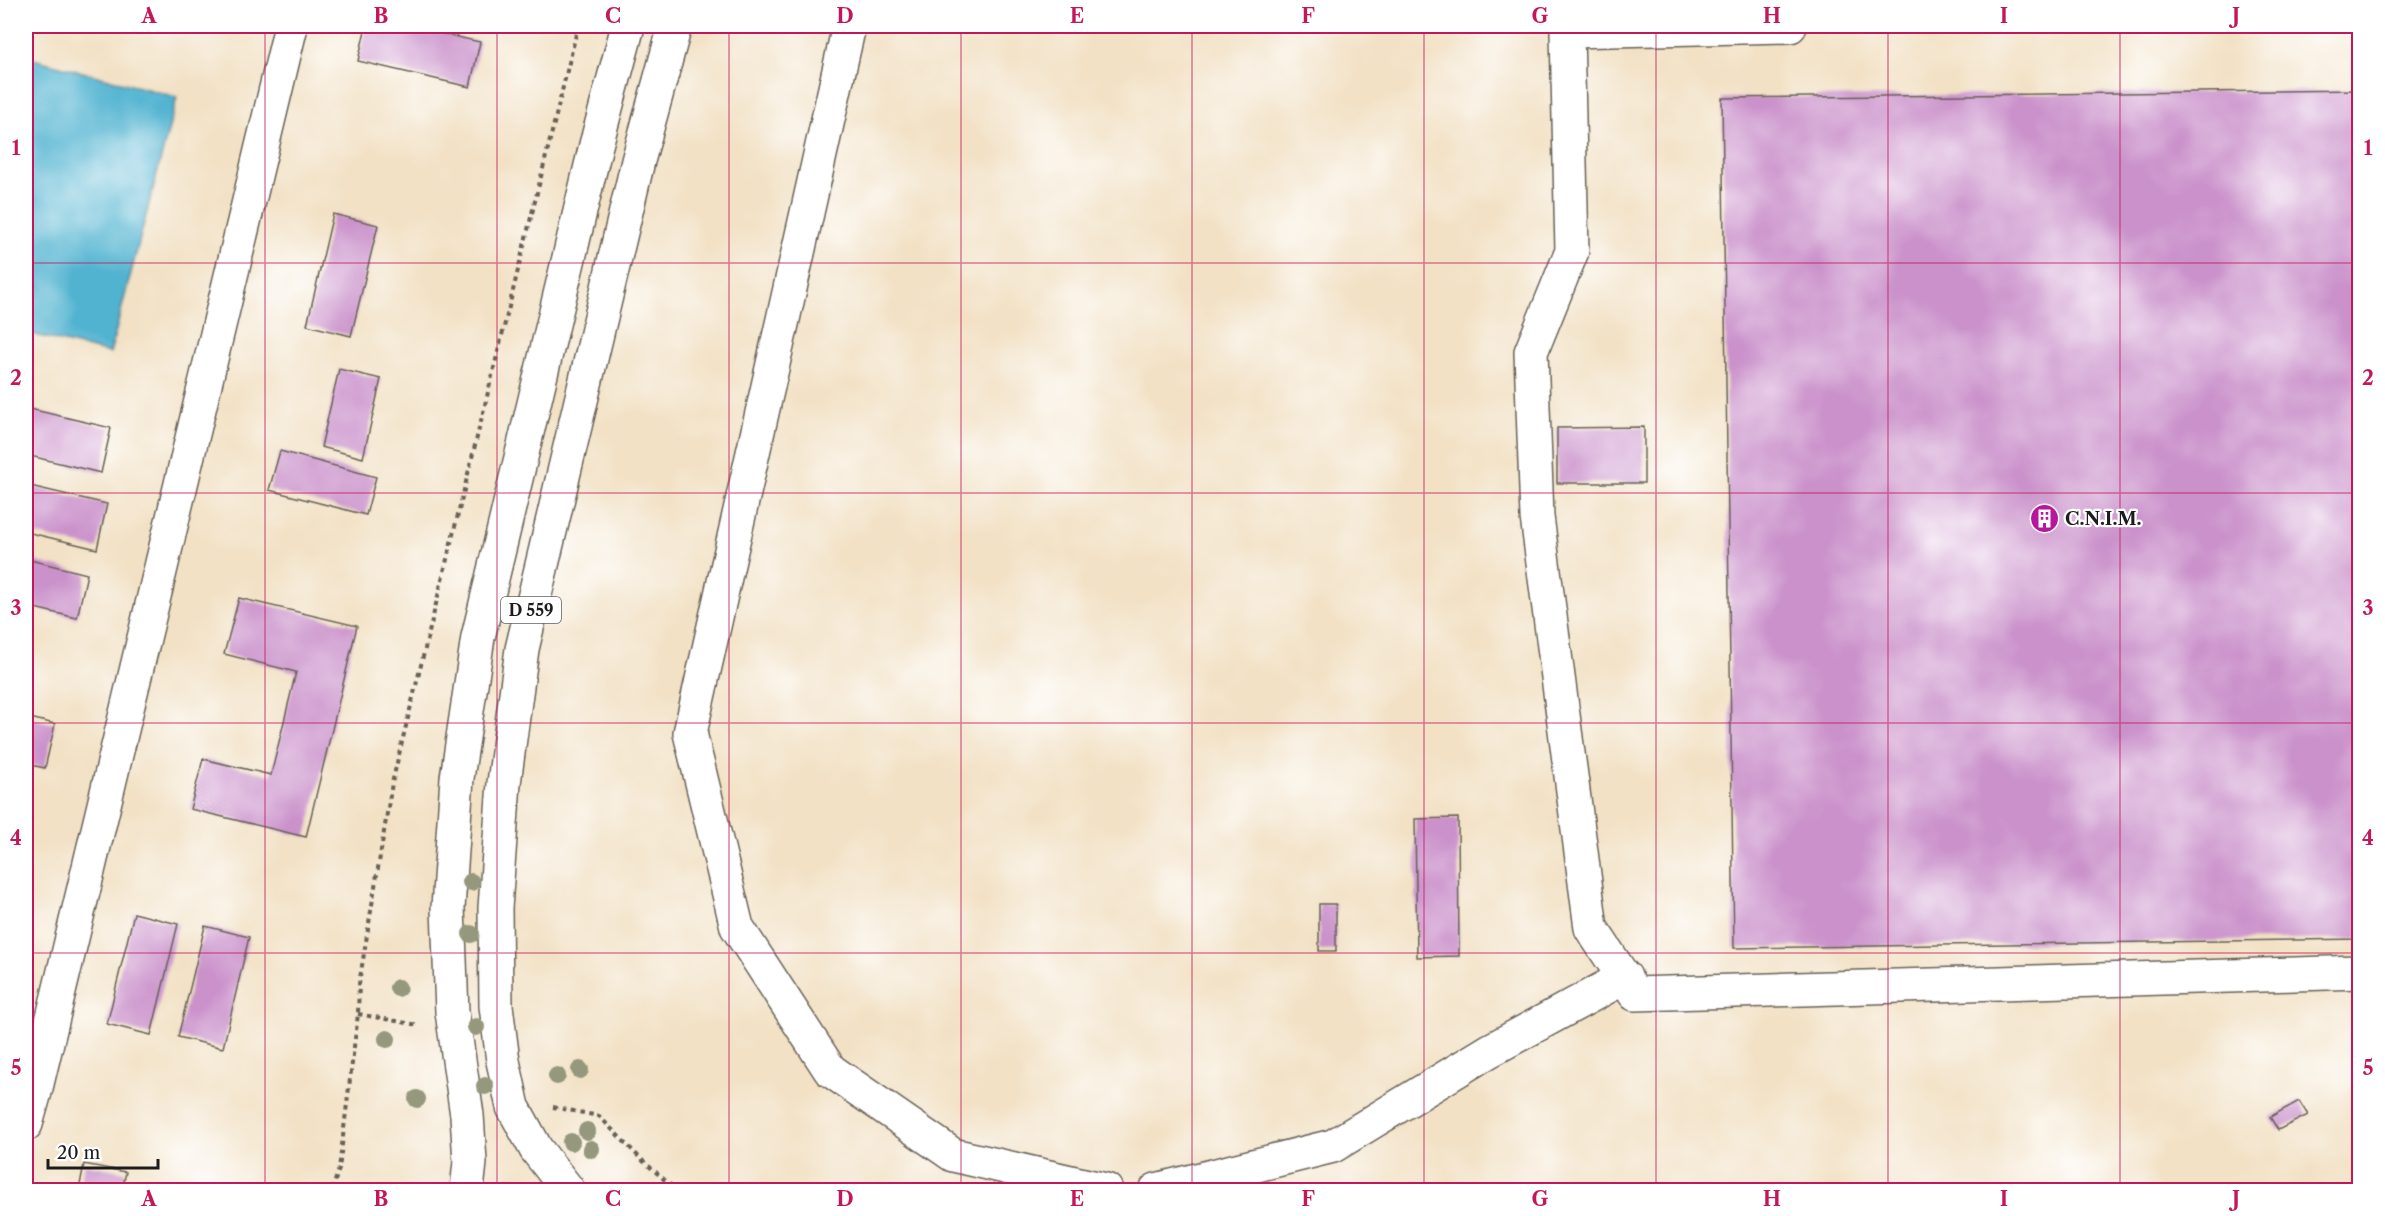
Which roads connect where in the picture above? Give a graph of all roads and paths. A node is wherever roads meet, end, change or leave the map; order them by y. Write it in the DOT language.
graph roads {
  1 [pos="291,26"];
  2 [pos="578,26"];
  3 [pos="628,26"];
  4 [pos="675,26"];
  5 [pos="849,26"];
  6 [pos="1790,26"];
  7 [pos="1567,28"];
  8 [pos="2360,972"];
  9 [pos="1624,977"];
  10 [pos="358,1014"];
  11 [pos="420,1036"];
  12 [pos="30,1091"];
  13 [pos="546,1105"];
  14 [pos="26,1124"];
  15 [pos="332,1191"];
  16 [pos="467,1191"];
  17 [pos="568,1191"];
  18 [pos="676,1191"];
  19 [pos="1106,1191"];
  20 [pos="1156,1191"];
  1 -- 12 [label="main road"];
  2 -- 10 [label="path"];
  3 -- 16 [label="main road, D 559"];
  4 -- 17 [label="main road, D 559"];
  5 -- 19 [label="main road"];
  6 -- 7 [label="main road"];
  7 -- 9 [label="main road"];
  8 -- 9 [label="main road"];
  9 -- 20 [label="main road"];
  10 -- 11 [label="path"];
  10 -- 15 [label="path"];
  12 -- 14 [label="main road"];
  13 -- 18 [label="path"];
}
